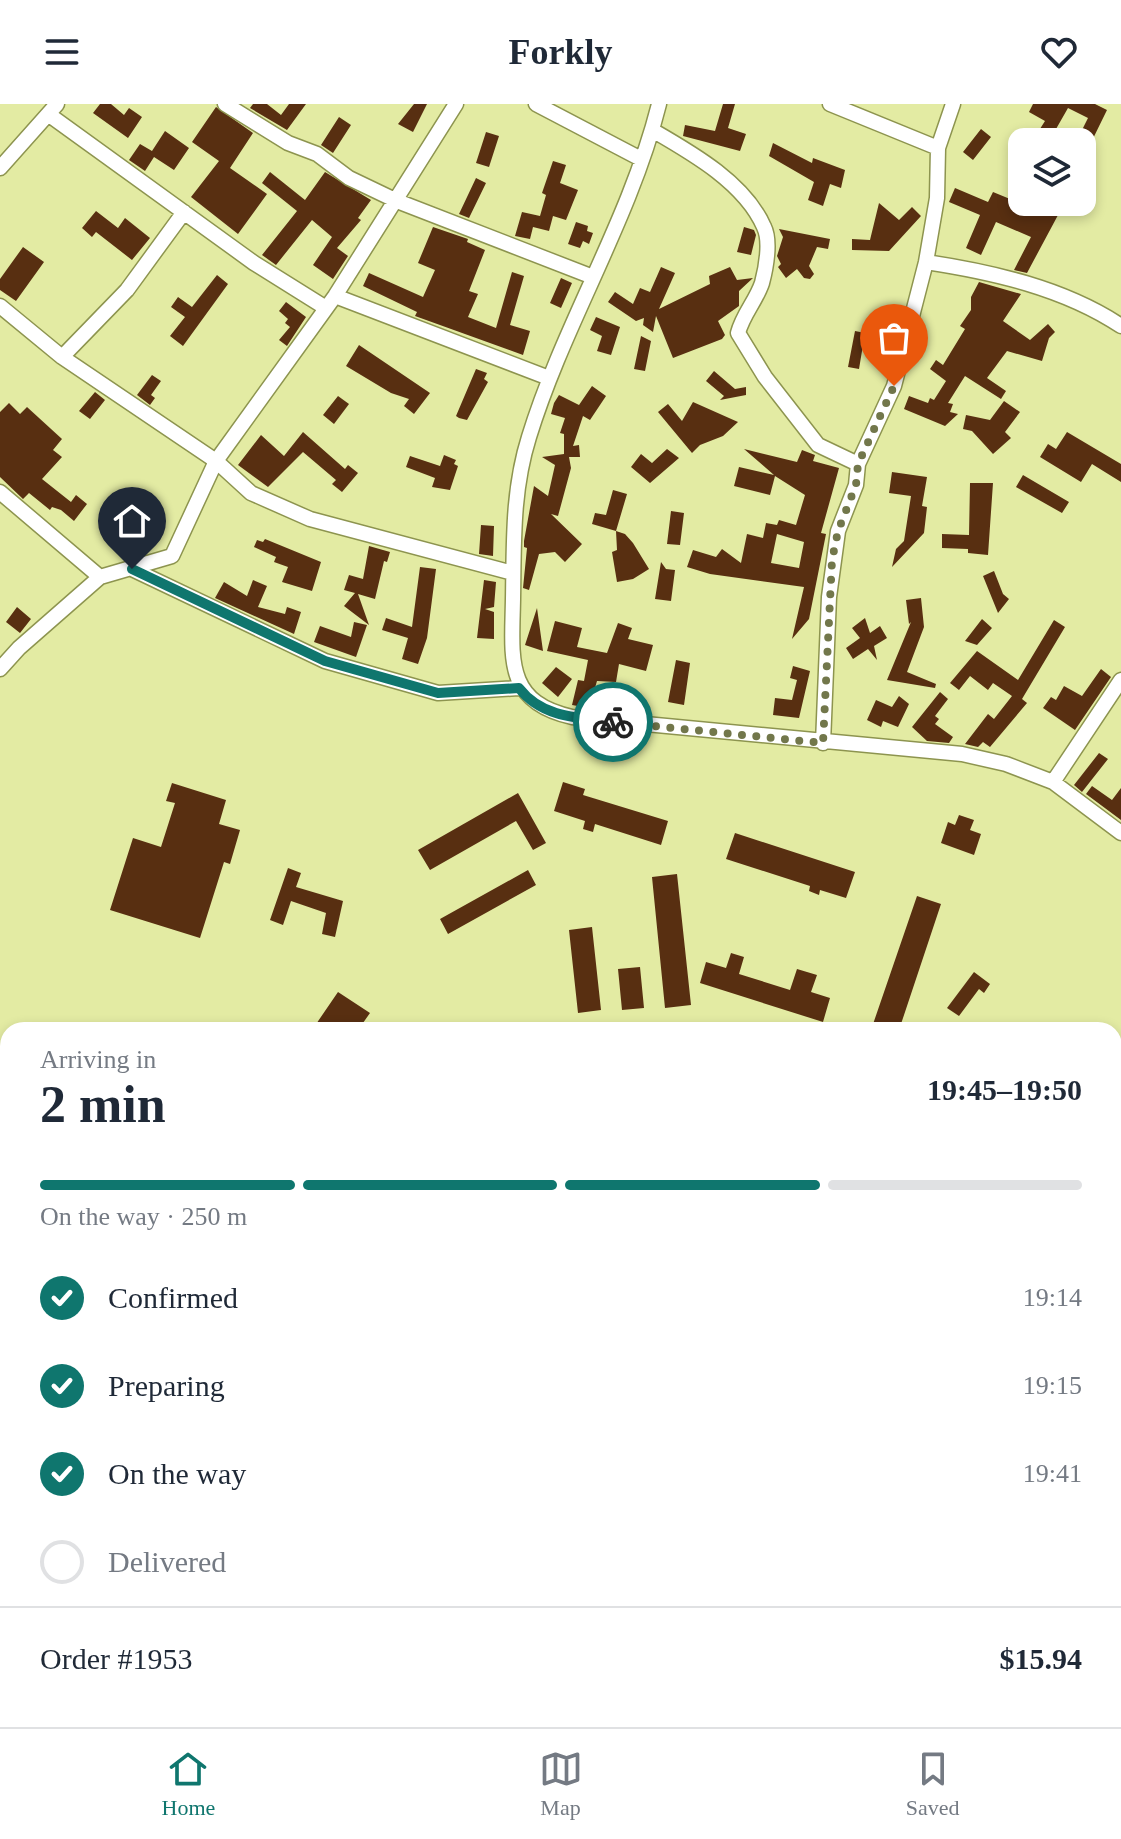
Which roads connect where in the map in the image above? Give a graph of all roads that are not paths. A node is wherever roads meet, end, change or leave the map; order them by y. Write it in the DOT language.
graph roads {
  1 [pos="225,104"];
  2 [pos="456,104"];
  3 [pos="536,104"];
  4 [pos="659,104"];
  5 [pos="953,104"];
  6 [pos="835,105"];
  7 [pos="53,109"];
  8 [pos="652,130"];
  9 [pos="938,148"];
  10 [pos="641,159"];
  11 [pos="0,168"];
  12 [pos="397,201"];
  13 [pos="184,212"];
  14 [pos="926,262"];
  15 [pos="593,277"];
  16 [pos="331,302"];
  17 [pos="0,306"];
  18 [pos="1121,326"];
  19 [pos="62,357"];
  20 [pos="549,378"];
  21 [pos="216,461"];
  22 [pos="858,464"];
  23 [pos="0,492"];
  24 [pos="132,569"];
  25 [pos="513,573"];
  26 [pos="100,577"];
  27 [pos="0,669"];
  28 [pos="1121,680"];
  29 [pos="519,688"];
  30 [pos="823,743"];
  31 [pos="1053,782"];
  32 [pos="1121,833"];
  1 -- 12 [label="street"];
  2 -- 12 [label="street"];
  3 -- 10 [label="street"];
  4 -- 8 [label="street"];
  5 -- 9 [label="street"];
  6 -- 9 [label="street"];
  7 -- 11 [label="street"];
  7 -- 13 [label="street"];
  8 -- 10 [label="street"];
  8 -- 22 [label="street"];
  9 -- 14 [label="street"];
  10 -- 15 [label="street"];
  12 -- 15 [label="street"];
  12 -- 16 [label="street"];
  13 -- 16 [label="street"];
  13 -- 19 [label="street"];
  14 -- 18 [label="street"];
  14 -- 22 [label="street"];
  15 -- 20 [label="street"];
  16 -- 20 [label="street"];
  16 -- 21 [label="street"];
  17 -- 19 [label="street"];
  19 -- 21 [label="street"];
  20 -- 25 [label="street"];
  21 -- 24 [label="street"];
  21 -- 25 [label="street"];
  22 -- 30 [label="street"];
  23 -- 26 [label="street"];
  24 -- 26 [label="street"];
  24 -- 29 [label="street"];
  25 -- 29 [label="street"];
  26 -- 27 [label="street"];
  28 -- 31 [label="street"];
  29 -- 30 [label="street"];
  30 -- 31 [label="street"];
  31 -- 32 [label="street"];
}
